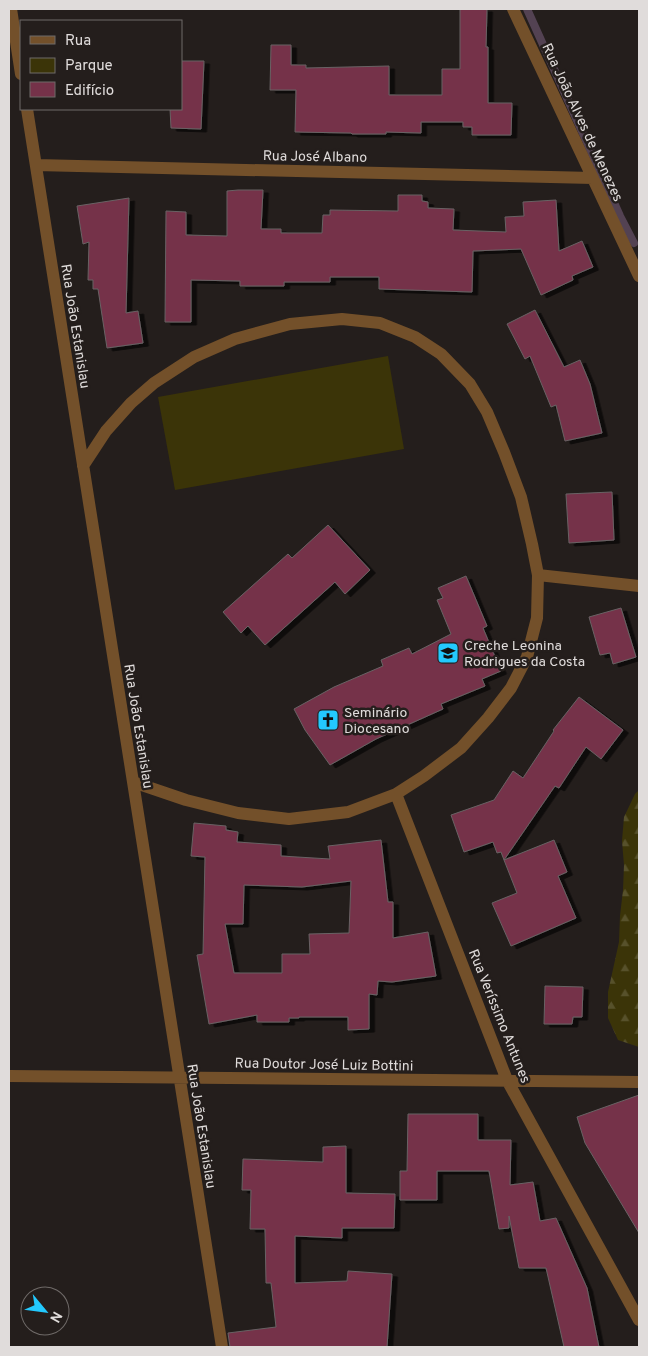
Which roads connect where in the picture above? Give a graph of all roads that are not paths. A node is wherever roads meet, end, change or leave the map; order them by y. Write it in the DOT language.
graph roads {
  1 [pos="11,9"];
  2 [pos="513,9"];
  3 [pos="20,68"];
  4 [pos="27,110"];
  5 [pos="36,165"];
  6 [pos="593,178"];
  7 [pos="639,276"];
  8 [pos="83,466"];
  9 [pos="538,575"];
  10 [pos="639,586"];
  11 [pos="133,782"];
  12 [pos="396,794"];
  13 [pos="9,1076"];
  14 [pos="180,1077"];
  15 [pos="508,1080"];
  16 [pos="639,1082"];
  17 [pos="639,1320"];
  18 [pos="222,1347"];
  1 -- 3 [label="street"];
  2 -- 6 [label="street, Rua João Alves de Menezes"];
  4 -- 5 [label="street, Rua João Estanislau"];
  5 -- 6 [label="street, Rua José Albano"];
  5 -- 8 [label="street, Rua João Estanislau"];
  6 -- 7 [label="street, Rua João Alves de Menezes"];
  8 -- 9 [label="street"];
  8 -- 11 [label="street, Rua João Estanislau"];
  9 -- 10 [label="street"];
  9 -- 12 [label="street"];
  11 -- 12 [label="street"];
  11 -- 14 [label="street, Rua João Estanislau"];
  12 -- 15 [label="street, Rua Veríssimo Antunes"];
  13 -- 14 [label="street, Rua Doutor José Luiz Bottini"];
  14 -- 15 [label="street, Rua Doutor José Luiz Bottini"];
  14 -- 18 [label="street, Rua João Estanislau"];
  15 -- 16 [label="street, Rua Doutor José Luiz Bottini"];
  15 -- 17 [label="street, Rua Veríssimo Antunes"];
}
